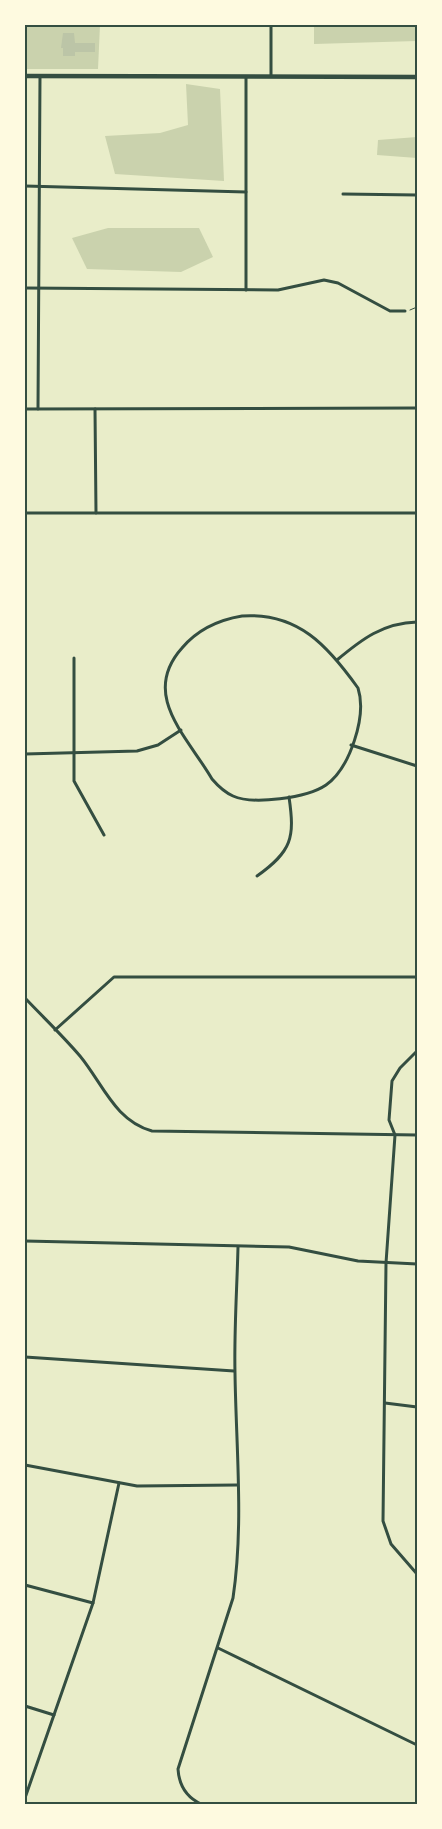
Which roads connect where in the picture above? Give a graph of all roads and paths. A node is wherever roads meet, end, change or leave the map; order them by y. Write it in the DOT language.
graph roads {
  1 [pos="271,25"];
  2 [pos="25,76"];
  3 [pos="40,76"];
  4 [pos="246,76"];
  5 [pos="271,76"];
  6 [pos="417,77"];
  7 [pos="25,186"];
  8 [pos="39,186"];
  9 [pos="246,192"];
  10 [pos="343,194"];
  11 [pos="417,195"];
  12 [pos="39,287"];
  13 [pos="25,288"];
  14 [pos="246,290"];
  15 [pos="417,307"];
  16 [pos="405,311"];
  17 [pos="417,408"];
  18 [pos="25,409"];
  19 [pos="38,409"];
  20 [pos="95,409"];
  21 [pos="25,513"];
  22 [pos="96,513"];
  23 [pos="417,513"];
  24 [pos="417,622"];
  25 [pos="74,658"];
  26 [pos="337,660"];
  27 [pos="181,730"];
  28 [pos="352,745"];
  29 [pos="25,754"];
  30 [pos="73,754"];
  31 [pos="417,766"];
  32 [pos="289,797"];
  33 [pos="104,835"];
  34 [pos="257,876"];
  35 [pos="417,977"];
  36 [pos="25,998"];
  37 [pos="55,1030"];
  38 [pos="417,1051"];
  39 [pos="395,1135"];
  40 [pos="417,1135"];
  41 [pos="25,1241"];
  42 [pos="238,1247"];
  43 [pos="386,1263"];
  44 [pos="417,1264"];
  45 [pos="25,1357"];
  46 [pos="234,1371"];
  47 [pos="386,1403"];
  48 [pos="417,1407"];
  49 [pos="25,1465"];
  50 [pos="119,1483"];
  51 [pos="238,1486"];
  52 [pos="417,1574"];
  53 [pos="25,1585"];
  54 [pos="93,1603"];
  55 [pos="218,1648"];
  56 [pos="25,1706"];
  57 [pos="54,1715"];
  58 [pos="417,1745"];
  59 [pos="25,1798"];
  60 [pos="201,1804"];
  1 -- 5 [label="street"];
  2 -- 3 [label="main road"];
  3 -- 4 [label="main road"];
  3 -- 8 [label="street"];
  4 -- 5 [label="main road"];
  4 -- 9 [label="street"];
  5 -- 6 [label="main road"];
  7 -- 8 [label="street"];
  8 -- 9 [label="street"];
  8 -- 12 [label="street"];
  9 -- 14 [label="street"];
  10 -- 11 [label="street"];
  12 -- 13 [label="street"];
  12 -- 14 [label="street"];
  12 -- 19 [label="street"];
  14 -- 16 [label="street"];
  15 -- 16 [label="path"];
  17 -- 20 [label="street"];
  18 -- 19 [label="street"];
  19 -- 20 [label="street"];
  20 -- 22 [label="street"];
  21 -- 22 [label="street"];
  22 -- 23 [label="street"];
  24 -- 26 [label="street"];
  25 -- 30 [label="street"];
  26 -- 27 [label="street"];
  26 -- 28 [label="street"];
  27 -- 30 [label="street"];
  27 -- 32 [label="street"];
  28 -- 31 [label="street"];
  28 -- 32 [label="street"];
  29 -- 30 [label="street"];
  30 -- 33 [label="street"];
  32 -- 34 [label="street"];
  35 -- 37 [label="street"];
  36 -- 37 [label="street"];
  37 -- 39 [label="street"];
  38 -- 39 [label="street"];
  39 -- 40 [label="street"];
  39 -- 43 [label="street"];
  41 -- 42 [label="street"];
  42 -- 43 [label="street"];
  42 -- 46 [label="street"];
  43 -- 44 [label="street"];
  43 -- 47 [label="street"];
  45 -- 46 [label="street"];
  46 -- 51 [label="street"];
  47 -- 48 [label="street"];
  47 -- 52 [label="street"];
  49 -- 50 [label="street"];
  50 -- 51 [label="street"];
  50 -- 54 [label="street"];
  51 -- 55 [label="street"];
  53 -- 54 [label="street"];
  54 -- 57 [label="street"];
  55 -- 58 [label="street"];
  55 -- 60 [label="street"];
  56 -- 57 [label="street"];
  57 -- 59 [label="street"];
}
